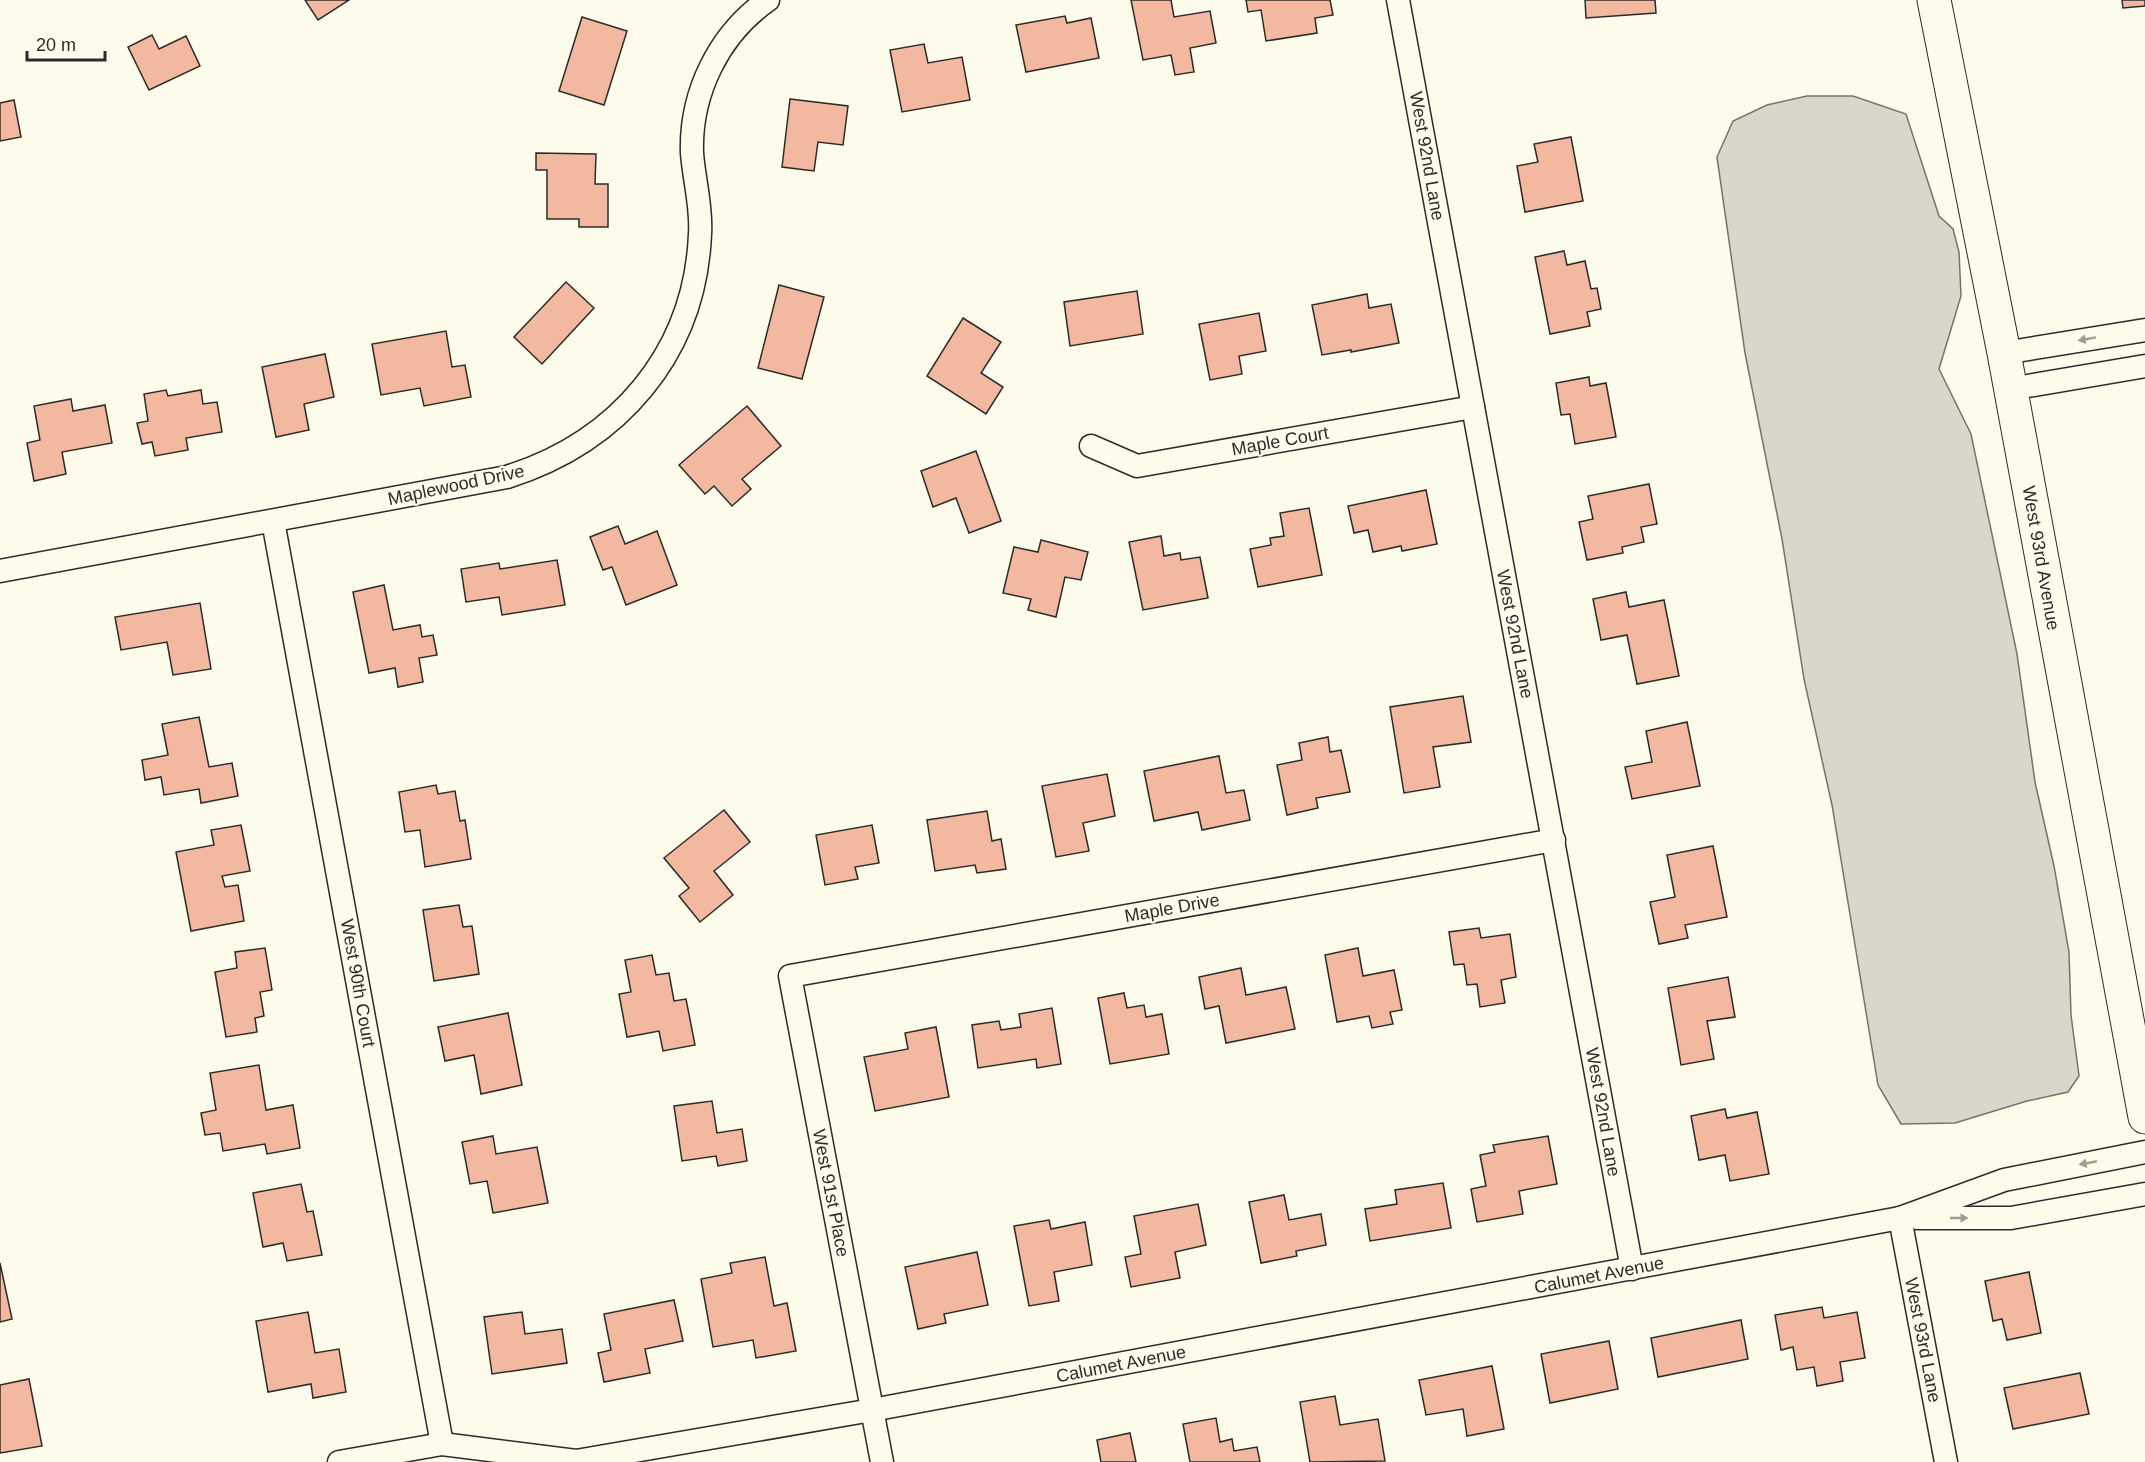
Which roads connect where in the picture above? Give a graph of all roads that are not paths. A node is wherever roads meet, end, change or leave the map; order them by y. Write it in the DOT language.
graph roads {
  1 [pos="768,0"];
  2 [pos="1398,0"];
  3 [pos="1934,0"];
  4 [pos="2145,330"];
  5 [pos="2004,353"];
  6 [pos="2145,366"];
  7 [pos="2010,389"];
  8 [pos="1473,406"];
  9 [pos="1091,446"];
  10 [pos="273,521"];
  11 [pos="0,571"];
  12 [pos="1554,840"];
  13 [pos="790,976"];
  14 [pos="2145,1117"];
  15 [pos="2145,1152"];
  16 [pos="2145,1194"];
  17 [pos="1900,1218"];
  18 [pos="1632,1269"];
  19 [pos="872,1410"];
  20 [pos="442,1444"];
  21 [pos="339,1462"];
  22 [pos="882,1462"];
  23 [pos="1946,1462"];
  1 -- 10 [label="street, Maplewood Drive"];
  2 -- 8 [label="street, West 92nd Lane"];
  3 -- 5 [label="street, West 93rd Avenue"];
  4 -- 5 [label="street, one-way"];
  5 -- 7 [label="street, West 93rd Avenue"];
  6 -- 7 [label="street"];
  7 -- 14 [label="street, West 93rd Avenue"];
  8 -- 9 [label="street, Maple Court"];
  8 -- 12 [label="street, West 92nd Lane"];
  10 -- 11 [label="street, Maplewood Drive"];
  10 -- 20 [label="street, West 90th Court"];
  12 -- 13 [label="street, Maple Drive"];
  12 -- 18 [label="street, West 92nd Lane"];
  13 -- 19 [label="street, West 91st Place"];
  15 -- 17 [label="street, Calumet Avenue, one-way"];
  17 -- 16 [label="street, Calumet Avenue, one-way"];
  17 -- 18 [label="street, Calumet Avenue"];
  17 -- 23 [label="street, West 93rd Lane"];
  18 -- 19 [label="street, Calumet Avenue"];
  19 -- 20 [label="street, Calumet Avenue"];
  19 -- 22 [label="street, West 91st Place"];
  20 -- 21 [label="street, Calumet Avenue"];
}
